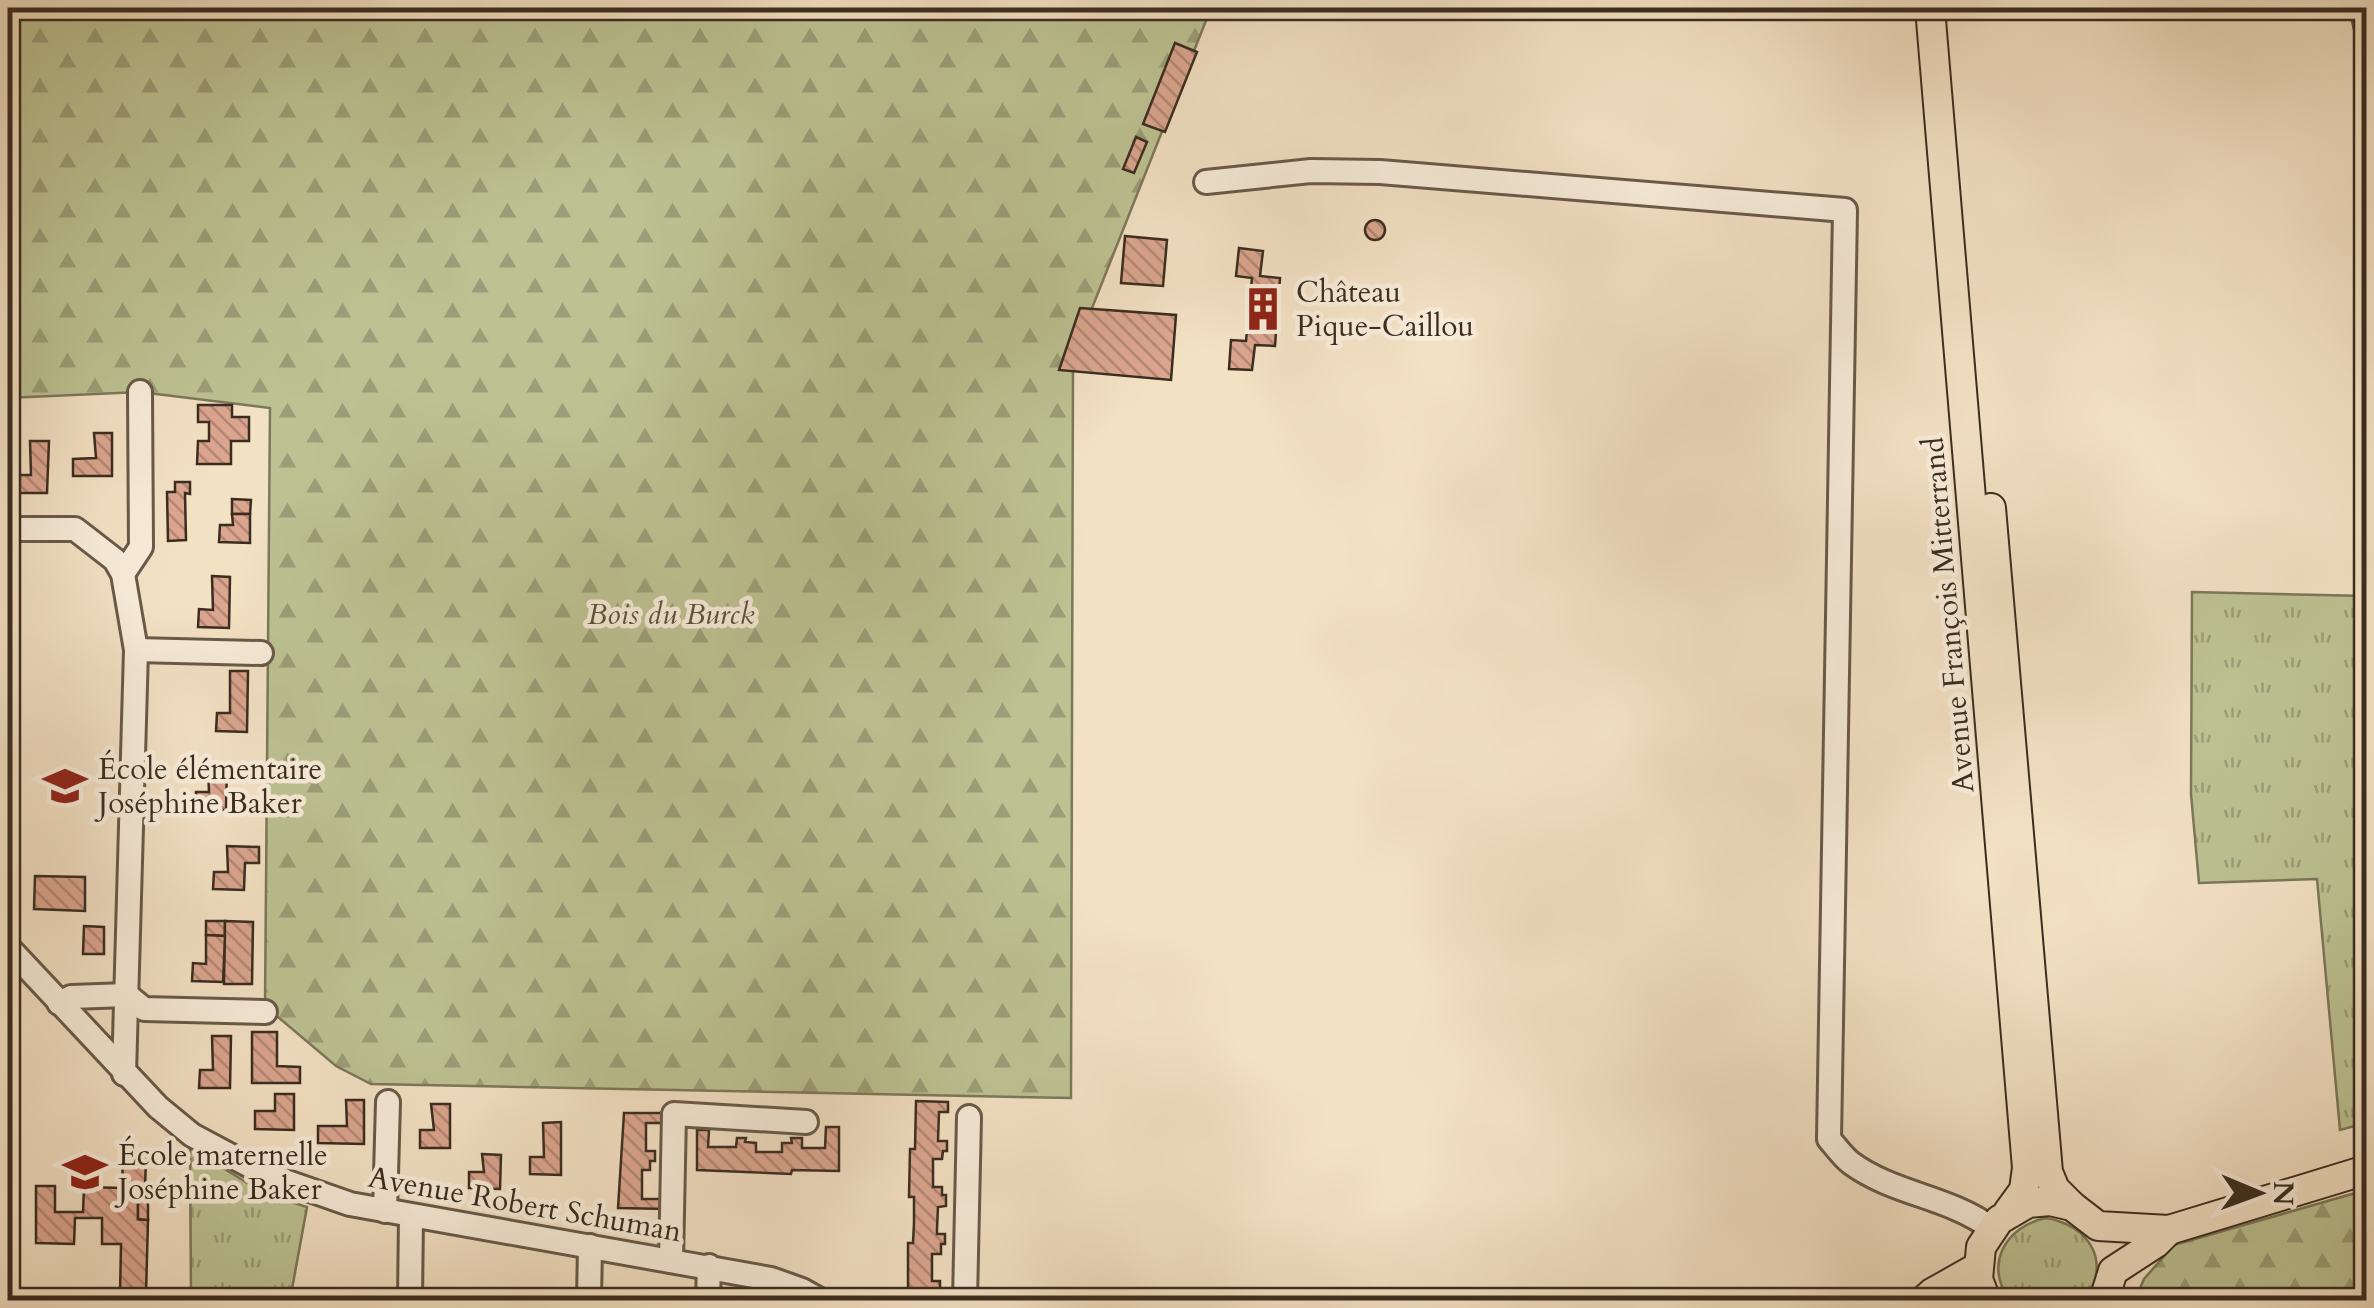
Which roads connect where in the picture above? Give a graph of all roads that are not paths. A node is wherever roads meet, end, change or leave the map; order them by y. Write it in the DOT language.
graph roads {
  1 [pos="1930,8"];
  2 [pos="1948,8"];
  3 [pos="2362,8"];
  4 [pos="2366,24"];
  5 [pos="1206,182"];
  6 [pos="140,392"];
  7 [pos="8,529"];
  8 [pos="123,574"];
  9 [pos="136,650"];
  10 [pos="262,653"];
  11 [pos="8,947"];
  12 [pos="127,995"];
  13 [pos="59,1003"];
  14 [pos="265,1012"];
  15 [pos="124,1074"];
  16 [pos="388,1102"];
  17 [pos="969,1117"];
  18 [pos="806,1122"];
  19 [pos="2366,1170"];
  20 [pos="2072,1206"];
  21 [pos="385,1210"];
  22 [pos="411,1216"];
  23 [pos="2000,1220"];
  24 [pos="2098,1226"];
  25 [pos="2168,1230"];
  26 [pos="590,1246"];
  27 [pos="671,1261"];
  28 [pos="708,1266"];
  29 [pos="1978,1267"];
  30 [pos="2113,1271"];
  31 [pos="410,1300"];
  32 [pos="588,1300"];
  33 [pos="708,1300"];
  34 [pos="820,1300"];
  35 [pos="965,1300"];
  36 [pos="1924,1300"];
  37 [pos="1986,1300"];
  38 [pos="2104,1300"];
  1 -- 23 [label="main road, Avenue François Mitterrand"];
  2 -- 20 [label="main road, Avenue François Mitterrand"];
  3 -- 4 [label="street"];
  5 -- 23 [label="street"];
  6 -- 8 [label="street"];
  7 -- 8 [label="street"];
  8 -- 9 [label="street"];
  9 -- 10 [label="street"];
  9 -- 12 [label="street"];
  11 -- 13 [label="street, Avenue Robert Schuman"];
  12 -- 13 [label="street"];
  12 -- 14 [label="street"];
  12 -- 15 [label="street"];
  13 -- 15 [label="street, Avenue Robert Schuman"];
  15 -- 21 [label="street, Avenue Robert Schuman"];
  16 -- 21 [label="street"];
  17 -- 35 [label="street"];
  18 -- 27 [label="street"];
  19 -- 25 [label="main road"];
  20 -- 23 [label="main road"];
  20 -- 24 [label="main road"];
  21 -- 22 [label="street, Avenue Robert Schuman"];
  22 -- 26 [label="street, Avenue Robert Schuman"];
  22 -- 31 [label="street"];
  23 -- 29 [label="main road, Avenue François Mitterrand"];
  24 -- 25 [label="main road"];
  24 -- 30 [label="main road"];
  25 -- 30 [label="main road"];
  26 -- 27 [label="street, Avenue Robert Schuman"];
  26 -- 32 [label="street"];
  27 -- 28 [label="street, Avenue Robert Schuman"];
  28 -- 33 [label="street"];
  28 -- 34 [label="street, Avenue Robert Schuman"];
  29 -- 36 [label="main road"];
  29 -- 37 [label="main road"];
  30 -- 38 [label="main road"];
}
